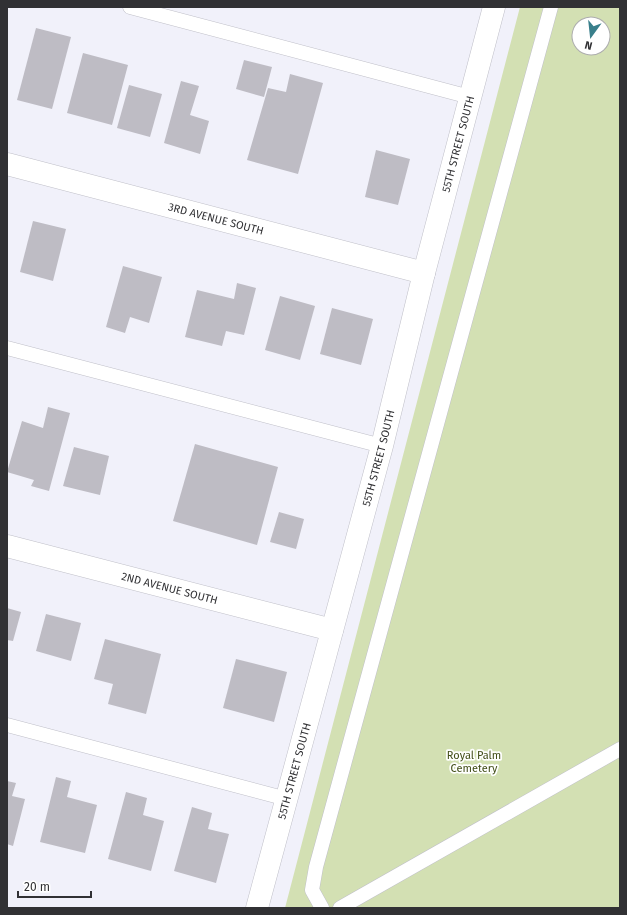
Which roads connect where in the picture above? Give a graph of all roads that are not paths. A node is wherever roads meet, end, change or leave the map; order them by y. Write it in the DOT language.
graph roads {
  1 [pos="130,7"];
  2 [pos="494,7"];
  3 [pos="551,7"];
  4 [pos="470,97"];
  5 [pos="7,164"];
  6 [pos="424,273"];
  7 [pos="7,348"];
  8 [pos="382,446"];
  9 [pos="7,546"];
  10 [pos="332,630"];
  11 [pos="7,725"];
  12 [pos="620,749"];
  13 [pos="287,799"];
  14 [pos="257,908"];
  15 [pos="322,908"];
  16 [pos="340,908"];
  1 -- 4 [label="lane"];
  2 -- 4 [label="street, 55TH STREET SOUTH"];
  3 -- 15 [label="lane"];
  4 -- 6 [label="street, 55TH STREET SOUTH"];
  5 -- 6 [label="street, 3RD AVENUE SOUTH"];
  6 -- 8 [label="street, 55TH STREET SOUTH"];
  7 -- 8 [label="lane"];
  8 -- 10 [label="street, 55TH STREET SOUTH"];
  9 -- 10 [label="street, 2ND AVENUE SOUTH"];
  10 -- 13 [label="street, 55TH STREET SOUTH"];
  11 -- 13 [label="lane"];
  12 -- 16 [label="lane"];
  13 -- 14 [label="street, 55TH STREET SOUTH"];
}
